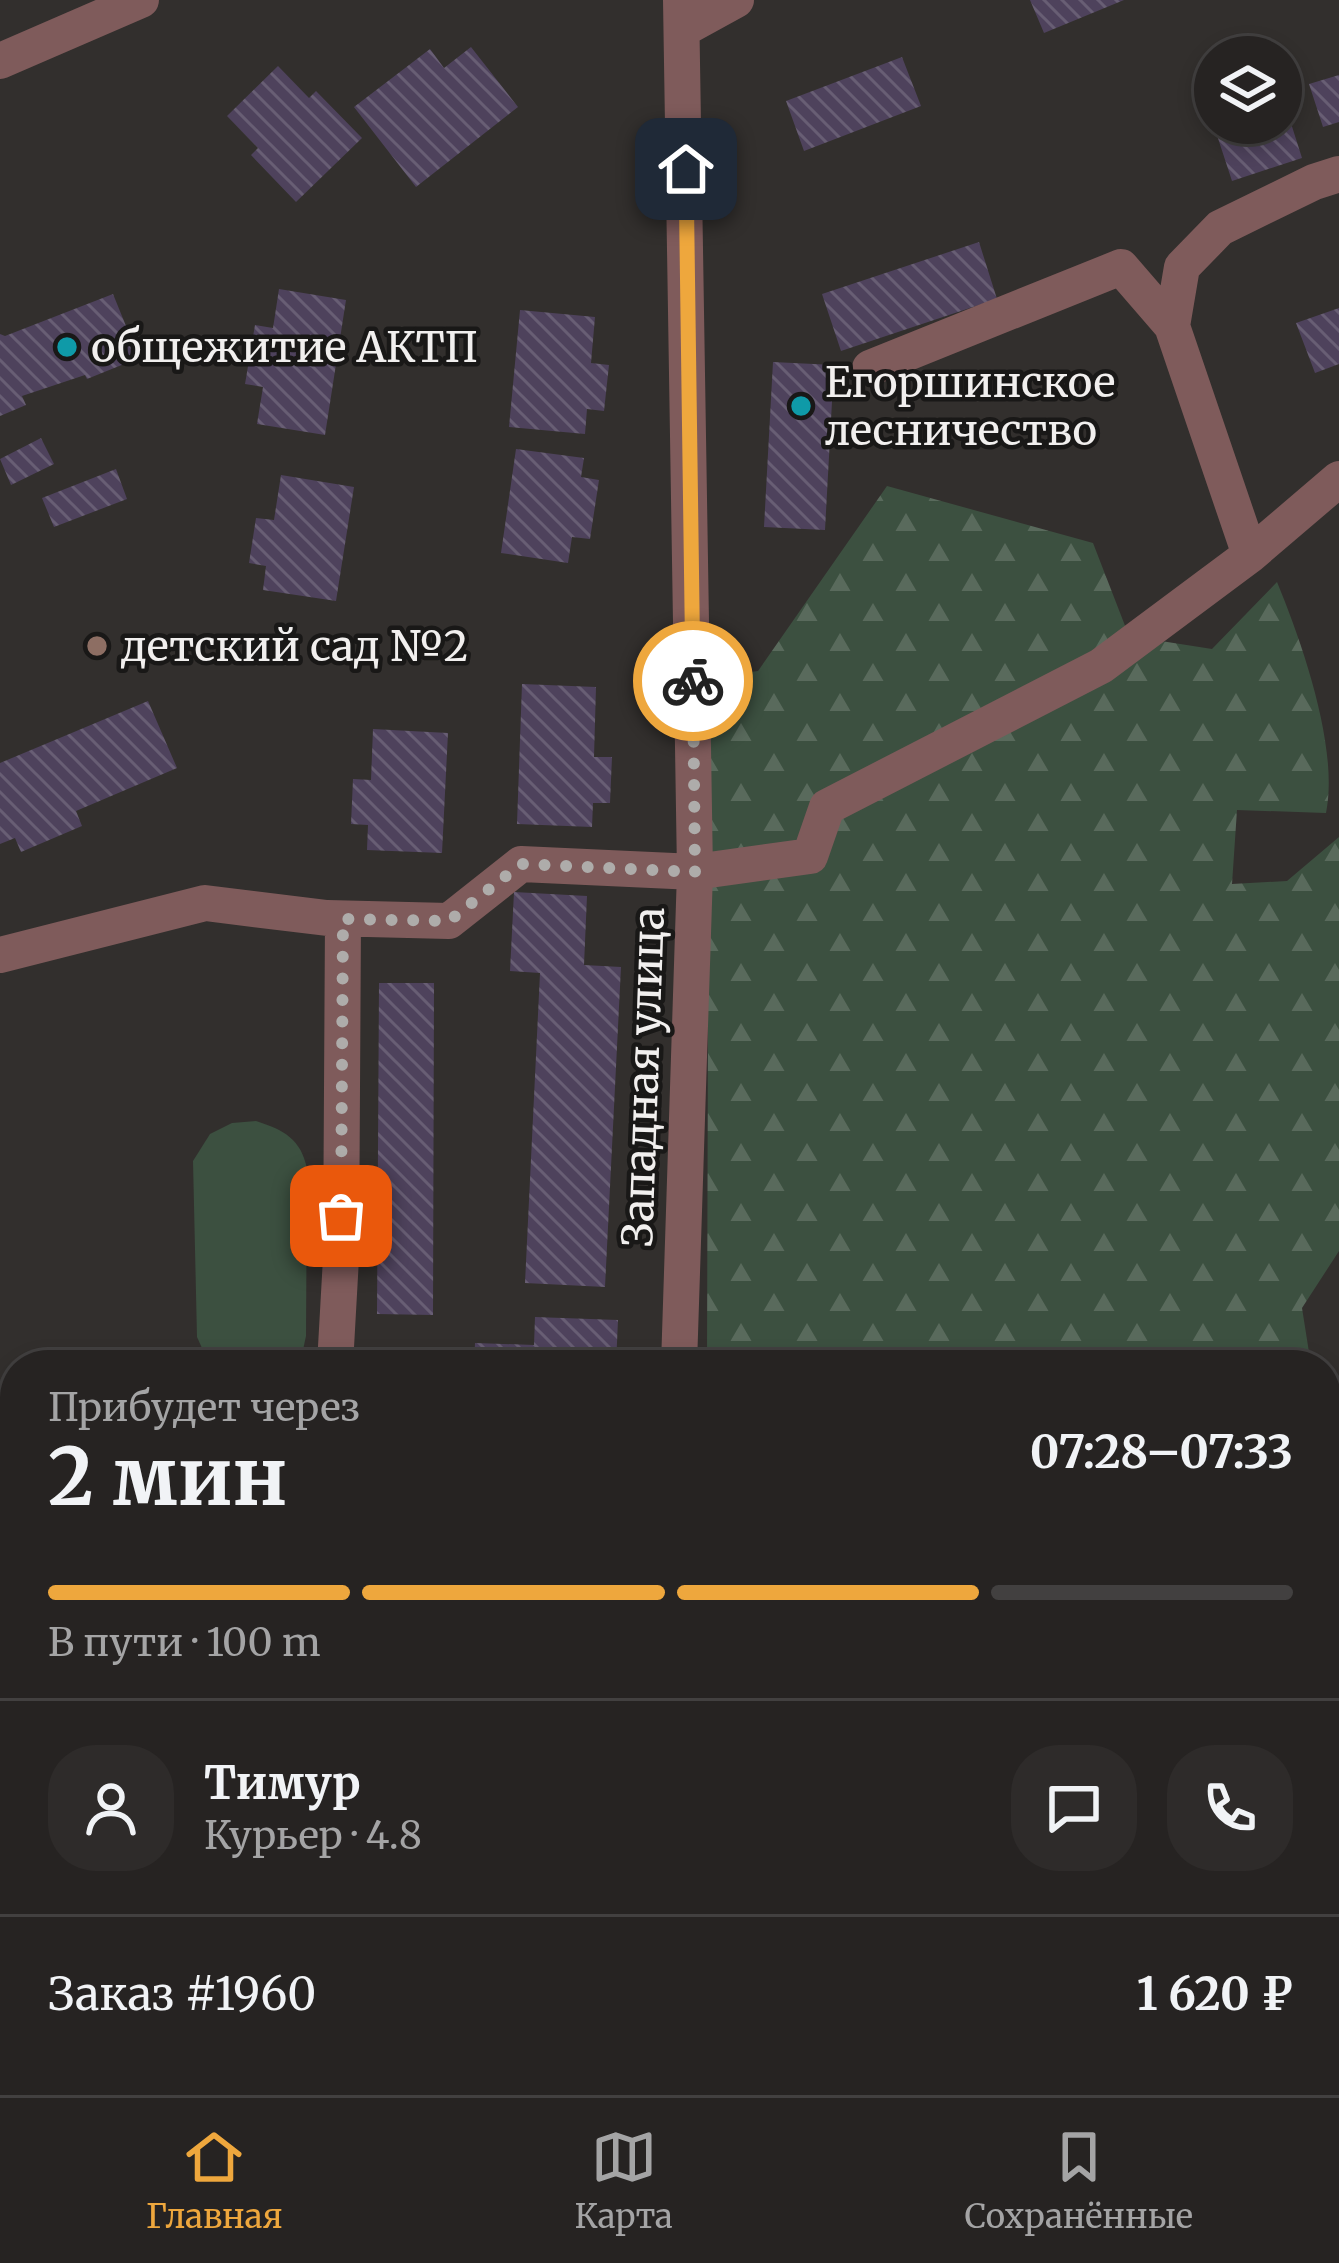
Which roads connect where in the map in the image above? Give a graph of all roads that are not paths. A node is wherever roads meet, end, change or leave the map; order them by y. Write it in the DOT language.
graph roads {
  1 [pos="141,0"];
  2 [pos="736,0"];
  3 [pos="683,14"];
  4 [pos="0,62"];
  5 [pos="1339,174"];
  6 [pos="1172,326"];
  7 [pos="869,368"];
  8 [pos="1339,479"];
  9 [pos="1250,555"];
  10 [pos="695,872"];
  11 [pos="343,919"];
  12 [pos="0,955"];
  13 [pos="336,1350"];
  14 [pos="680,1350"];
  1 -- 4 [label="street"];
  2 -- 3 [label="street"];
  3 -- 10 [label="street, Западная улица"];
  5 -- 6 [label="street"];
  6 -- 7 [label="street"];
  6 -- 9 [label="street"];
  8 -- 9 [label="street"];
  9 -- 10 [label="street"];
  10 -- 11 [label="street"];
  10 -- 14 [label="street, Западная улица"];
  11 -- 12 [label="street"];
  11 -- 13 [label="street"];
}
